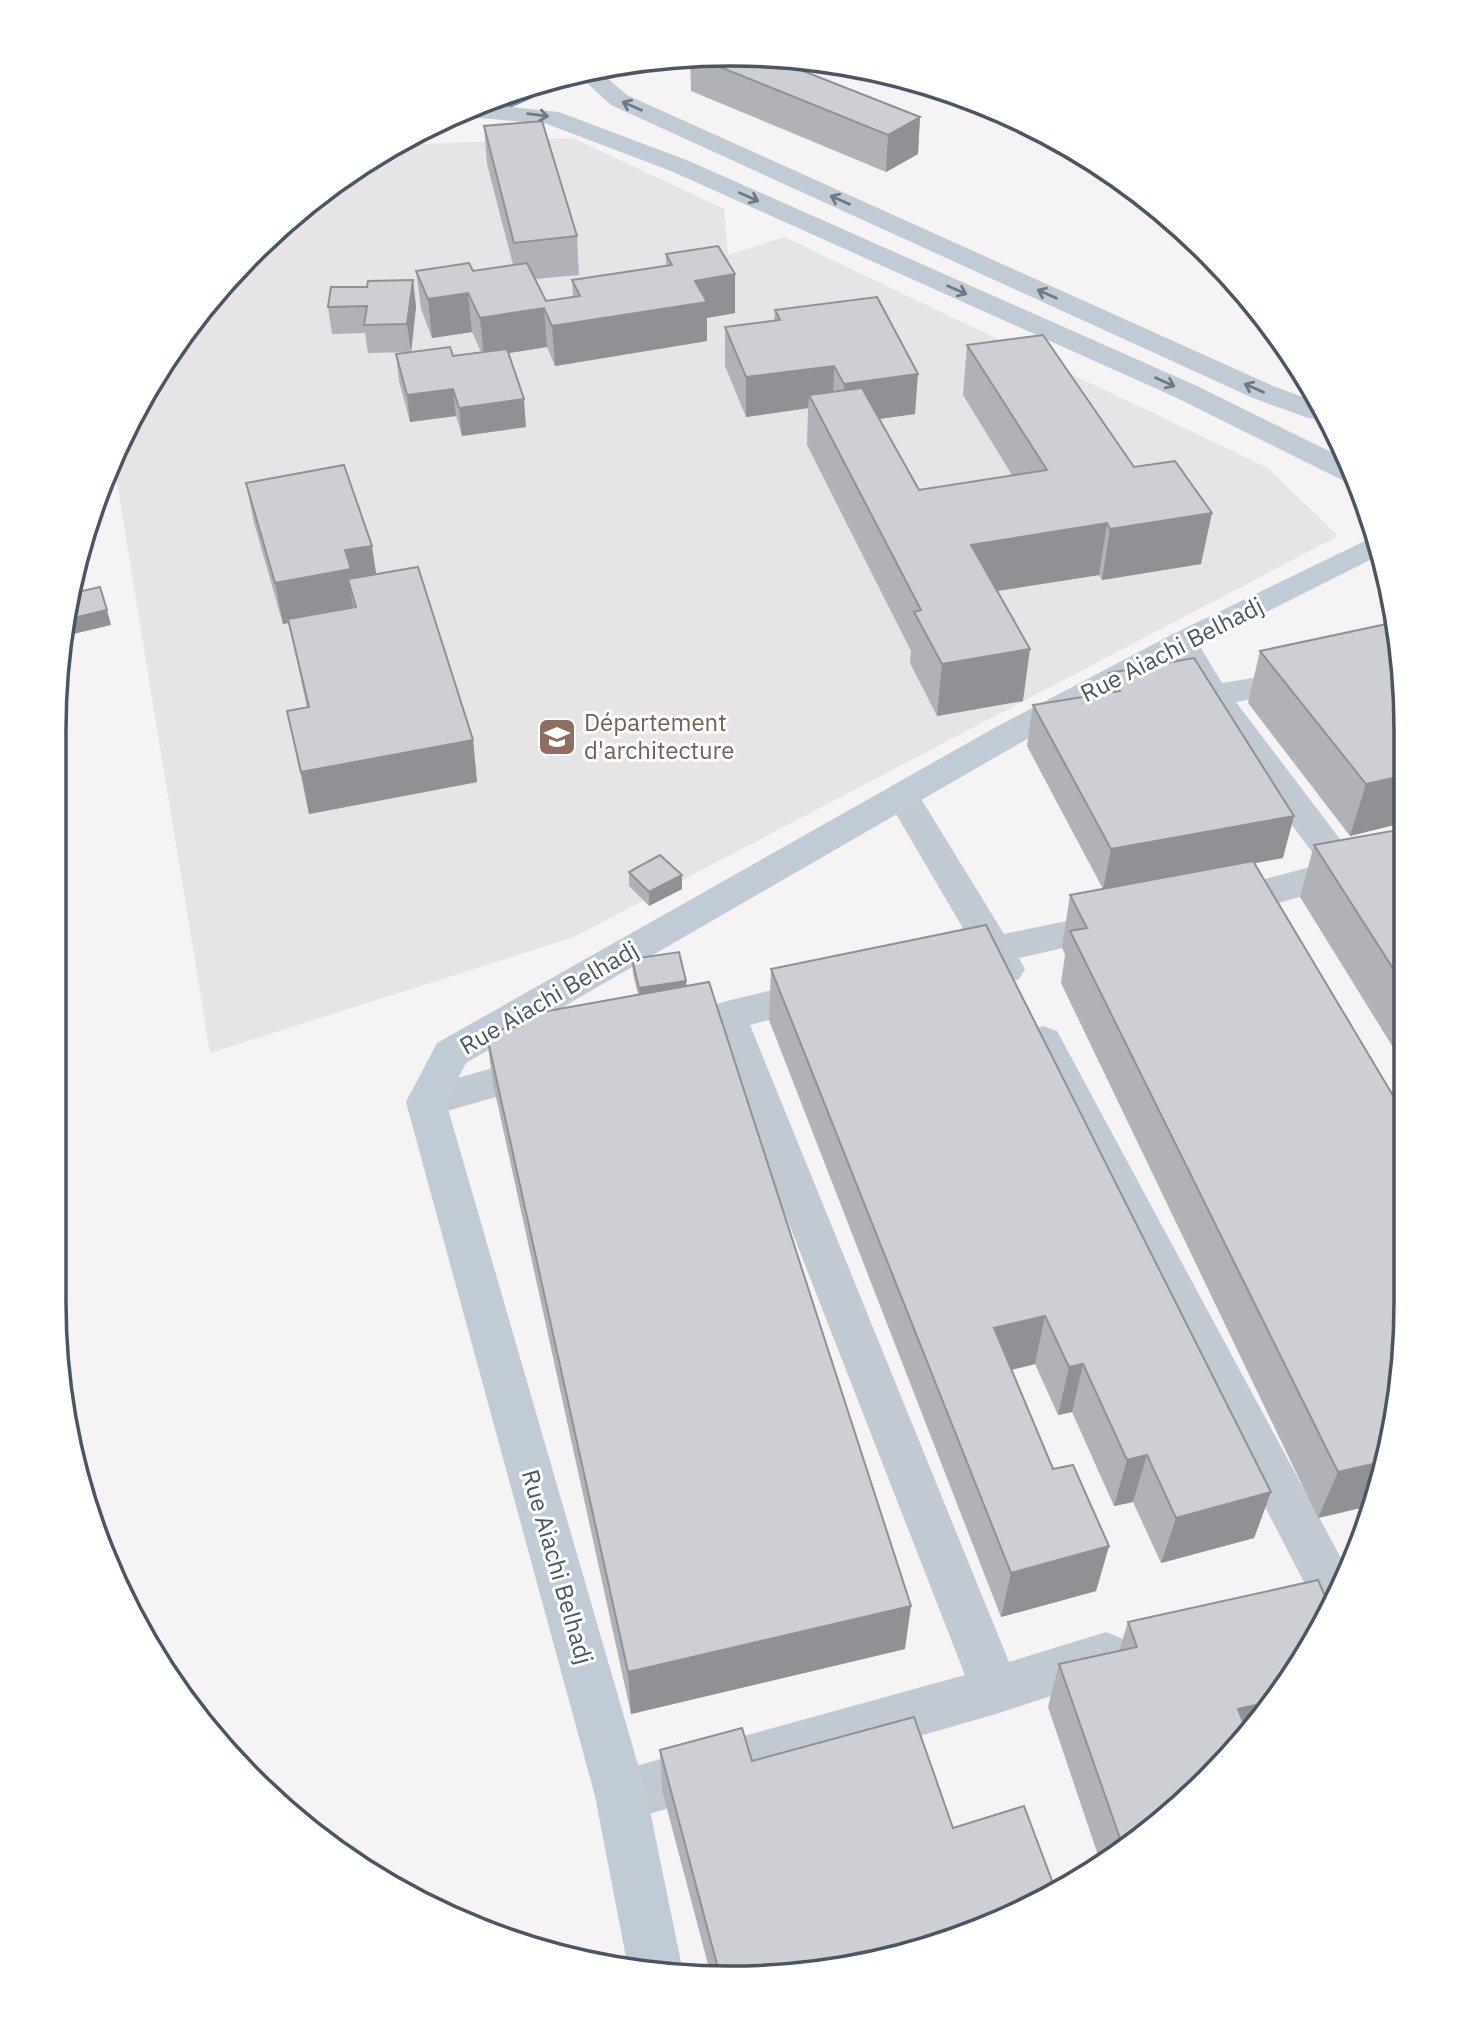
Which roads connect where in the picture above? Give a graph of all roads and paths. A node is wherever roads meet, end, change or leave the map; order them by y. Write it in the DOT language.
graph roads {
  1 [pos="596,80"];
  2 [pos="490,112"];
  3 [pos="1312,410"];
  4 [pos="1340,468"];
  5 [pos="1369,549"];
  6 [pos="1182,642"];
  7 [pos="1334,675"];
  8 [pos="1213,695"];
  9 [pos="903,797"];
  10 [pos="1391,860"];
  11 [pos="1344,869"];
  12 [pos="1253,897"];
  13 [pos="1185,910"];
  14 [pos="1144,918"];
  15 [pos="1276,930"];
  16 [pos="995,948"];
  17 [pos="914,968"];
  18 [pos="848,985"];
  19 [pos="727,1016"];
  20 [pos="635,1042"];
  21 [pos="583,1057"];
  22 [pos="425,1102"];
  23 [pos="1325,1590"];
  24 [pos="1143,1644"];
  25 [pos="996,1690"];
  26 [pos="621,1797"];
  27 [pos="654,1961"];
  3 -- 1 [label="main road, one-way"];
  2 -- 4 [label="main road, one-way"];
  5 -- 6 [label="main road, Rue Aiachi Belhadj"];
  6 -- 8 [label="street"];
  6 -- 9 [label="main road, Rue Aiachi Belhadj"];
  7 -- 8 [label="street"];
  8 -- 11 [label="street"];
  9 -- 16 [label="street"];
  9 -- 22 [label="main road, Rue Aiachi Belhadj"];
  10 -- 11 [label="street"];
  11 -- 12 [label="street"];
  12 -- 13 [label="street"];
  12 -- 15 [label="street"];
  14 -- 16 [label="street"];
  16 -- 17 [label="street"];
  16 -- 23 [label="street"];
  18 -- 19 [label="street"];
  19 -- 20 [label="street"];
  19 -- 25 [label="street"];
  21 -- 22 [label="street"];
  22 -- 26 [label="main road, Rue Aiachi Belhadj"];
  24 -- 25 [label="street"];
  25 -- 26 [label="street"];
  26 -- 27 [label="main road, Rue Aiachi Belhadj"];
}
